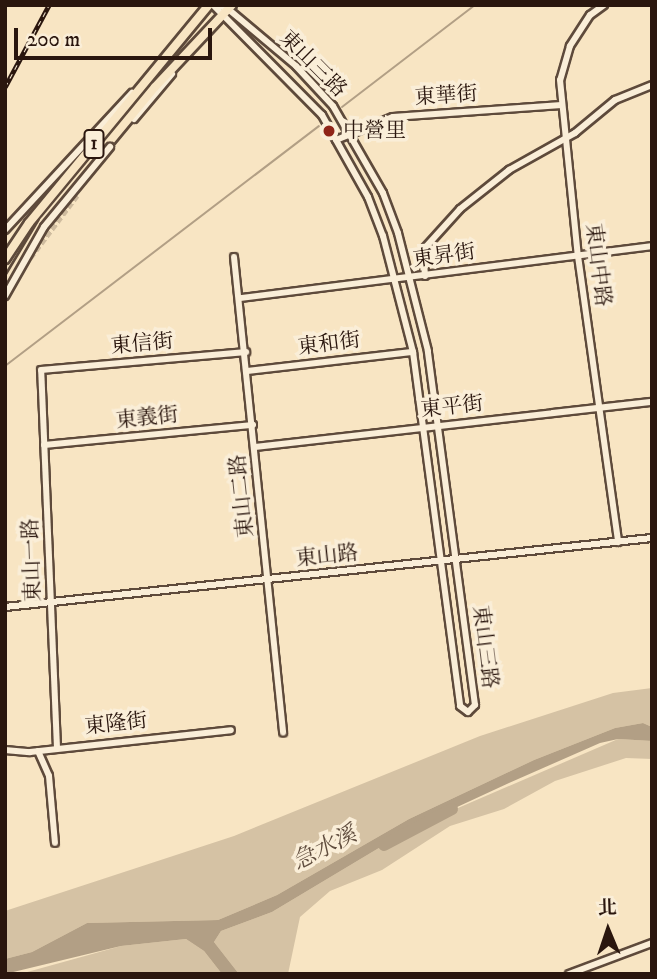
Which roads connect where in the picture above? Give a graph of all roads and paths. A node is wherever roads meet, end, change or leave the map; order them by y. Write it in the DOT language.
graph roads {
  1 [pos="213,5"];
  2 [pos="604,5"];
  3 [pos="227,11"];
  4 [pos="187,32"];
  5 [pos="201,41"];
  6 [pos="652,85"];
  7 [pos="562,104"];
  8 [pos="351,132"];
  9 [pos="566,138"];
  10 [pos="337,141"];
  11 [pos="5,230"];
  12 [pos="652,246"];
  13 [pos="234,257"];
  14 [pos="578,257"];
  15 [pos="5,259"];
  16 [pos="425,276"];
  17 [pos="394,279"];
  18 [pos="407,279"];
  19 [pos="5,286"];
  20 [pos="5,296"];
  21 [pos="242,298"];
  22 [pos="246,352"];
  23 [pos="413,352"];
  24 [pos="41,370"];
  25 [pos="248,371"];
  26 [pos="652,402"];
  27 [pos="600,409"];
  28 [pos="253,425"];
  29 [pos="437,426"];
  30 [pos="423,428"];
  31 [pos="44,445"];
  32 [pos="255,447"];
  33 [pos="652,538"];
  34 [pos="618,542"];
  35 [pos="456,560"];
  36 [pos="442,561"];
  37 [pos="268,580"];
  38 [pos="51,603"];
  39 [pos="5,607"];
  40 [pos="231,730"];
  41 [pos="283,732"];
  42 [pos="57,748"];
  43 [pos="5,750"];
  44 [pos="38,751"];
  45 [pos="55,843"];
  46 [pos="652,943"];
  47 [pos="569,974"];
  1 -- 3 [label="street, 東山三路"];
  1 -- 4 [label="main road, 1"];
  2 -- 7 [label="street, 東山中路"];
  3 -- 5 [label="main road, 1"];
  3 -- 8 [label="street, 東山三路"];
  3 -- 10 [label="street, 東山三路"];
  4 -- 11 [label="street"];
  4 -- 15 [label="main road, 1"];
  5 -- 19 [label="main road, 1"];
  5 -- 20 [label="street, bridge"];
  6 -- 9 [label="street"];
  7 -- 8 [label="street, 東華街"];
  7 -- 9 [label="street, 東山中路"];
  8 -- 10 [label="street, 東華街"];
  8 -- 18 [label="street, 東山三路"];
  9 -- 14 [label="street, 東山中路"];
  9 -- 16 [label="street"];
  10 -- 17 [label="street, 東山三路"];
  12 -- 14 [label="street, 東昇街"];
  13 -- 21 [label="street, 東山二路"];
  14 -- 16 [label="street, 東昇街"];
  14 -- 27 [label="street, 東山中路"];
  16 -- 18 [label="street, 東昇街"];
  17 -- 18 [label="street, 東昇街"];
  17 -- 21 [label="street, 東昇街"];
  17 -- 23 [label="street, 東山三路"];
  18 -- 29 [label="street, 東山三路"];
  21 -- 22 [label="street, 東山二路"];
  22 -- 24 [label="street, 東信街"];
  22 -- 25 [label="street, 東山二路"];
  23 -- 25 [label="street, 東和街"];
  23 -- 30 [label="street, 東山三路"];
  24 -- 31 [label="street, 東山一路"];
  25 -- 28 [label="street, 東山二路"];
  26 -- 27 [label="street, 東平街"];
  27 -- 29 [label="street, 東平街"];
  27 -- 34 [label="street, 東山中路"];
  28 -- 31 [label="street, 東義街"];
  28 -- 32 [label="street, 東山二路"];
  29 -- 30 [label="street, 東平街"];
  29 -- 35 [label="street, 東山三路"];
  30 -- 32 [label="street, 東平街"];
  30 -- 36 [label="street, 東山三路"];
  31 -- 38 [label="street, 東山一路"];
  32 -- 37 [label="street, 東山二路"];
  33 -- 34 [label="street, 東山路"];
  34 -- 35 [label="street, 東山路"];
  35 -- 36 [label="street, 東山路"];
  35 -- 36 [label="street, 東山三路"];
  36 -- 37 [label="street, 東山路"];
  37 -- 38 [label="street, 東山路"];
  37 -- 41 [label="street, 東山二路"];
  38 -- 39 [label="street, 東山路"];
  38 -- 42 [label="street, 東山一路"];
  40 -- 42 [label="street, 東隆街"];
  42 -- 44 [label="street, 東隆街"];
  43 -- 44 [label="street, 東隆街"];
  44 -- 45 [label="street"];
  46 -- 47 [label="street"];
}
